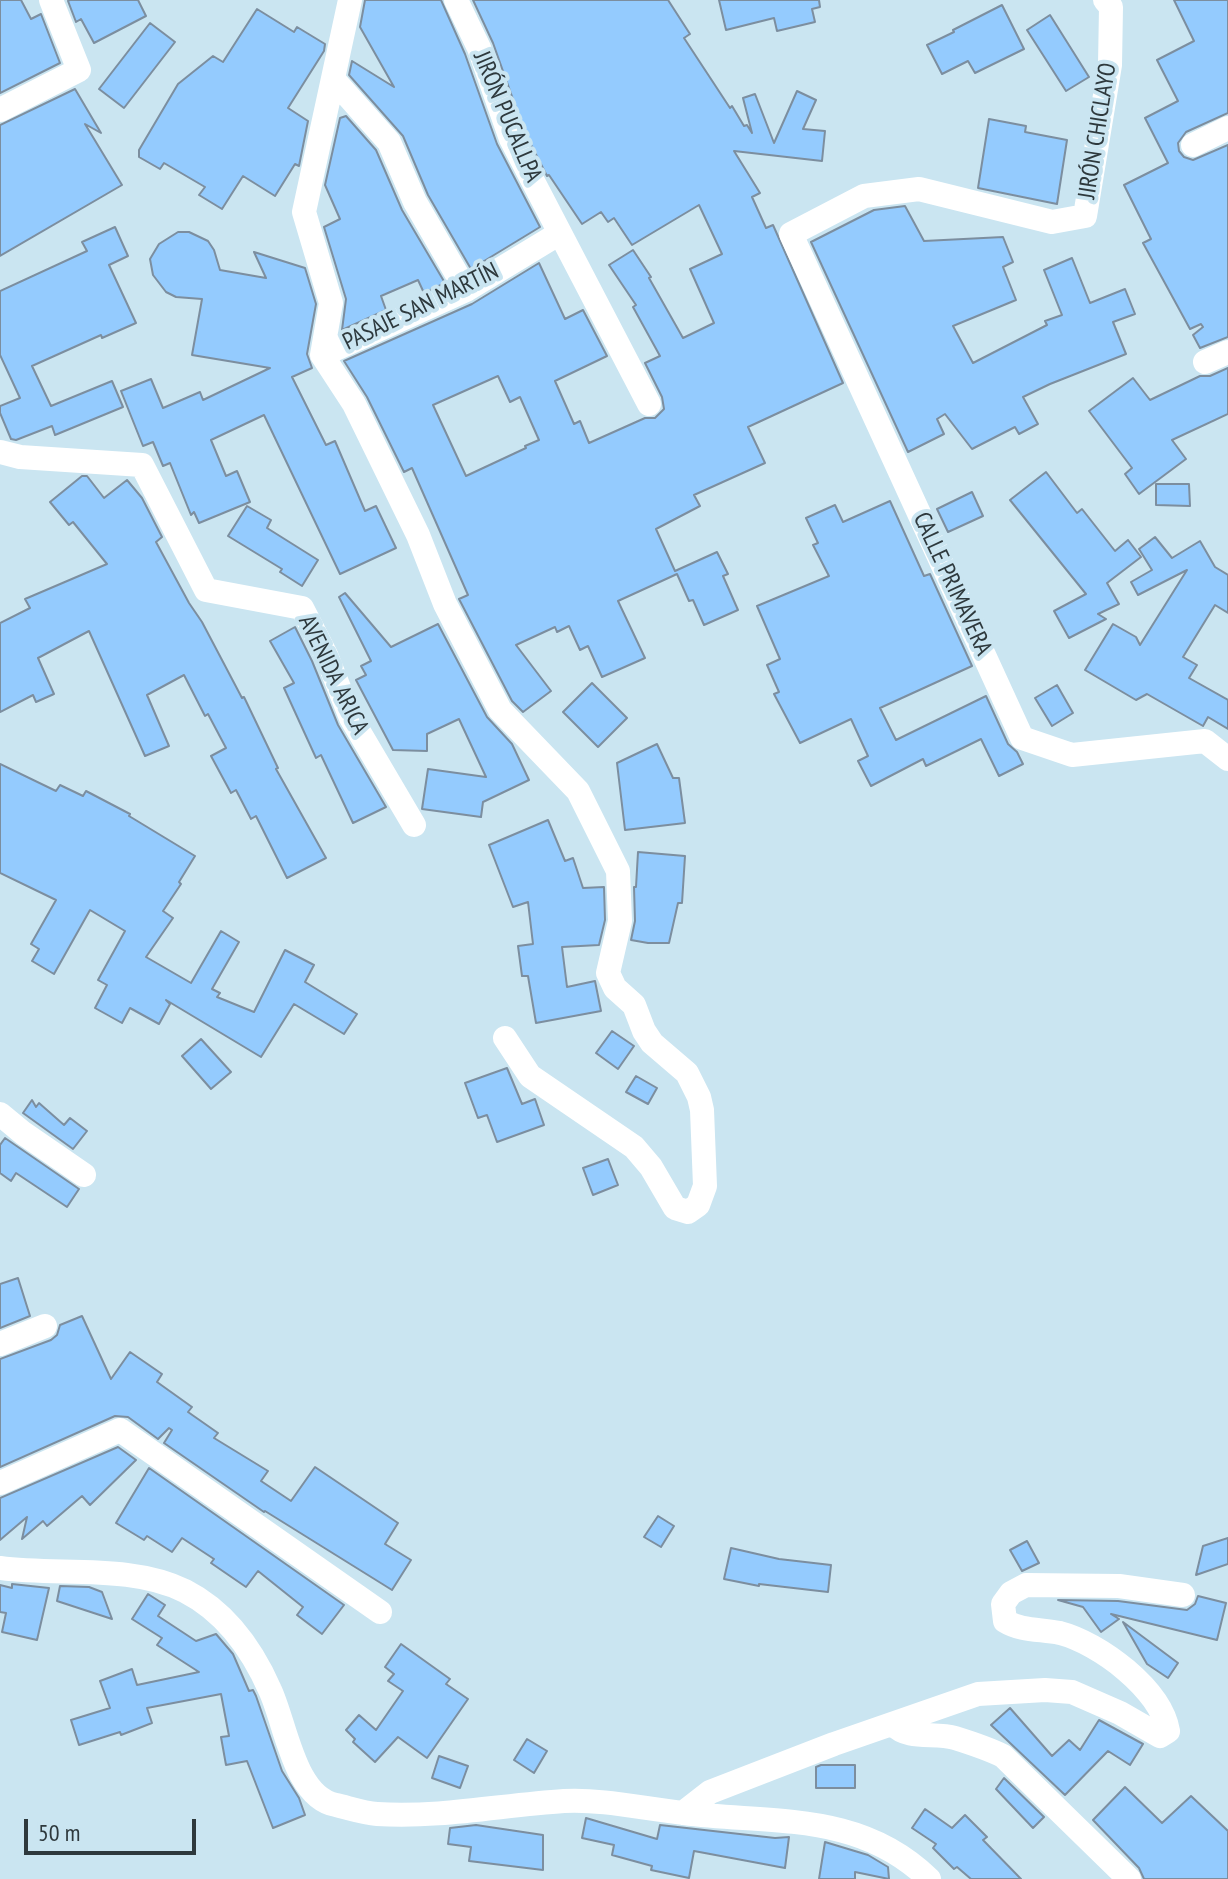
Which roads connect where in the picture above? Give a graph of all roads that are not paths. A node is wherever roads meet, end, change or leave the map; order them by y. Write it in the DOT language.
graph roads {
  1 [pos="51,0"];
  2 [pos="350,0"];
  3 [pos="456,0"];
  4 [pos="1105,0"];
  5 [pos="333,79"];
  6 [pos="0,110"];
  7 [pos="1228,128"];
  8 [pos="1193,145"];
  9 [pos="560,233"];
  10 [pos="791,234"];
  11 [pos="466,290"];
  12 [pos="1228,352"];
  13 [pos="322,355"];
  14 [pos="1205,362"];
  15 [pos="649,404"];
  16 [pos="0,452"];
  17 [pos="1217,740"];
  18 [pos="1228,759"];
  19 [pos="414,825"];
  20 [pos="505,1038"];
  21 [pos="0,1114"];
  22 [pos="84,1175"];
  23 [pos="45,1326"];
  24 [pos="0,1344"];
  25 [pos="0,1483"];
  26 [pos="0,1568"];
  27 [pos="1183,1595"];
  28 [pos="380,1612"];
  29 [pos="894,1725"];
  30 [pos="683,1813"];
  31 [pos="929,1879"];
  32 [pos="1129,1879"];
  1 -- 6 [label="street"];
  2 -- 5 [label="street"];
  3 -- 9 [label="street, JIRÓN PUCALLPA"];
  4 -- 10 [label="street, JIRÓN CHICLAYO"];
  5 -- 11 [label="street"];
  5 -- 13 [label="street"];
  7 -- 8 [label="street"];
  9 -- 11 [label="street, PASAJE SAN MARTÍN"];
  9 -- 15 [label="street, JIRÓN PUCALLPA"];
  10 -- 17 [label="street, CALLE PRIMAVERA"];
  11 -- 13 [label="street, PASAJE SAN MARTÍN"];
  12 -- 14 [label="street"];
  13 -- 20 [label="street"];
  16 -- 19 [label="street, AVENIDA ARICA"];
  17 -- 18 [label="street, CALLE PRIMAVERA"];
  21 -- 22 [label="street"];
  23 -- 24 [label="street"];
  25 -- 28 [label="street"];
  26 -- 30 [label="street"];
  27 -- 29 [label="street"];
  29 -- 30 [label="street"];
  29 -- 32 [label="street"];
  30 -- 31 [label="street"];
}
